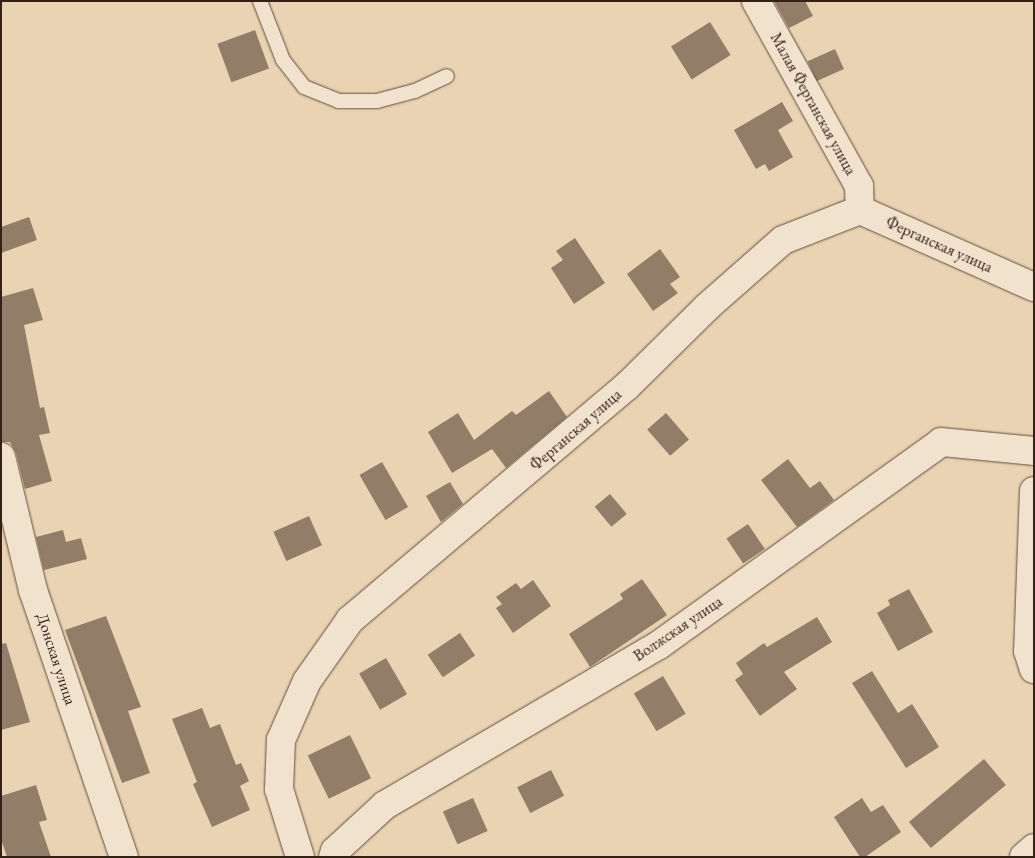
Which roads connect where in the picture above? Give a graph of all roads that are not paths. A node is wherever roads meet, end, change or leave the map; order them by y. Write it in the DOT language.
graph roads {
  1 [pos="260,1"];
  2 [pos="756,1"];
  3 [pos="447,76"];
  4 [pos="860,210"];
  5 [pos="1034,287"];
  6 [pos="1034,451"];
  7 [pos="1,457"];
  8 [pos="1034,491"];
  9 [pos="1034,669"];
  10 [pos="1034,848"];
  11 [pos="124,857"];
  12 [pos="300,857"];
  13 [pos="333,857"];
  14 [pos="1024,857"];
  1 -- 3 [label="lane"];
  2 -- 4 [label="street, Малая Ферганская улица"];
  4 -- 5 [label="street, Ферганская улица"];
  4 -- 12 [label="street, Ферганская улица"];
  6 -- 13 [label="street, Волжская улица"];
  7 -- 11 [label="street, Донская улица"];
  8 -- 9 [label="street"];
  10 -- 14 [label="street"];
}
